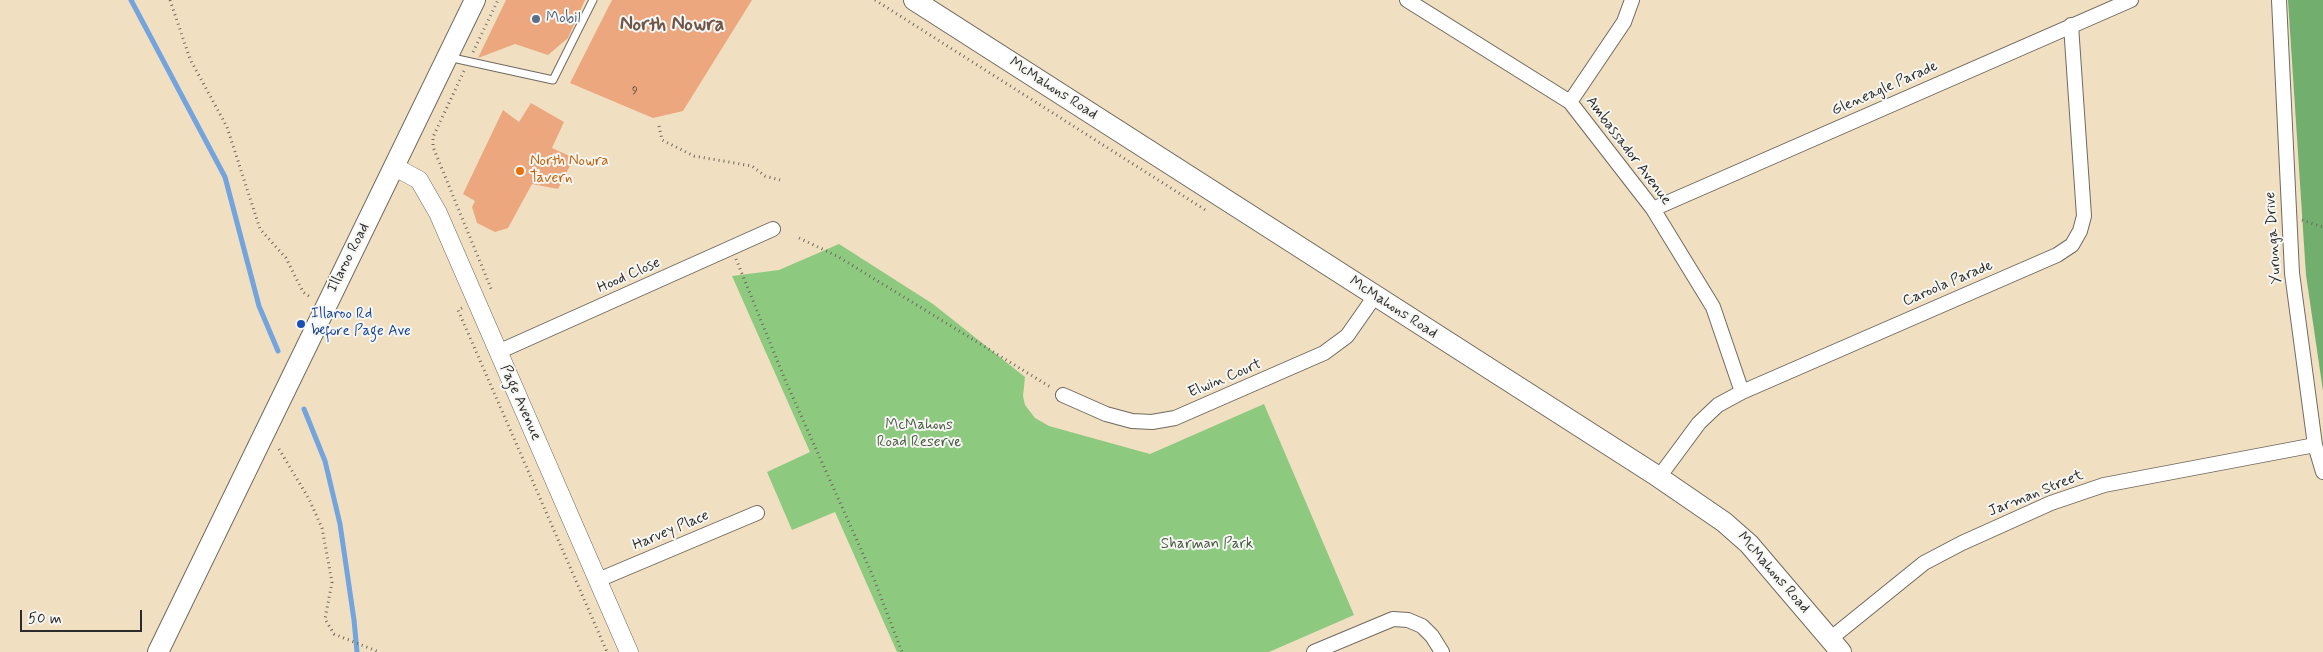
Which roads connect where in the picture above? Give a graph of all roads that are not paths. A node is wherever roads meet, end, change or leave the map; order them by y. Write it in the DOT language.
graph roads {
  1 [pos="475,0"];
  2 [pos="594,0"];
  3 [pos="914,0"];
  4 [pos="1407,0"];
  5 [pos="1632,0"];
  6 [pos="2131,0"];
  7 [pos="2279,0"];
  8 [pos="2072,25"];
  9 [pos="448,57"];
  10 [pos="1570,102"];
  11 [pos="395,167"];
  12 [pos="1653,208"];
  13 [pos="773,229"];
  14 [pos="1375,296"];
  15 [pos="498,352"];
  16 [pos="1742,392"];
  17 [pos="1063,395"];
  18 [pos="2315,445"];
  19 [pos="2323,472"];
  20 [pos="1659,478"];
  21 [pos="757,512"];
  22 [pos="598,580"];
  23 [pos="1836,646"];
  24 [pos="158,652"];
  25 [pos="629,652"];
  26 [pos="1314,652"];
  27 [pos="1442,652"];
  1 -- 9 [label="main road, Illaroo Road"];
  2 -- 9 [label="lane"];
  3 -- 14 [label="main road, McMahons Road"];
  4 -- 10 [label="street, Ambassador Avenue"];
  5 -- 10 [label="street"];
  6 -- 8 [label="street, Gleneagle Parade"];
  7 -- 18 [label="street, Yurunga Drive"];
  8 -- 12 [label="street, Gleneagle Parade"];
  8 -- 16 [label="street, Caroola Parade"];
  9 -- 11 [label="main road, Illaroo Road"];
  10 -- 12 [label="street, Ambassador Avenue"];
  11 -- 15 [label="street, Page Avenue"];
  11 -- 24 [label="main road, Illaroo Road"];
  12 -- 16 [label="street, Ambassador Avenue"];
  13 -- 15 [label="street, Hood Close"];
  14 -- 17 [label="street, Elwin Court"];
  14 -- 20 [label="main road, McMahons Road"];
  15 -- 22 [label="street, Page Avenue"];
  16 -- 20 [label="street, Caroola Parade"];
  18 -- 19 [label="street, Yurunga Drive"];
  18 -- 23 [label="street, Jarman Street"];
  20 -- 23 [label="main road, McMahons Road"];
  21 -- 22 [label="street, Harvey Place"];
  22 -- 25 [label="street, Page Avenue"];
  26 -- 27 [label="street"];
}
